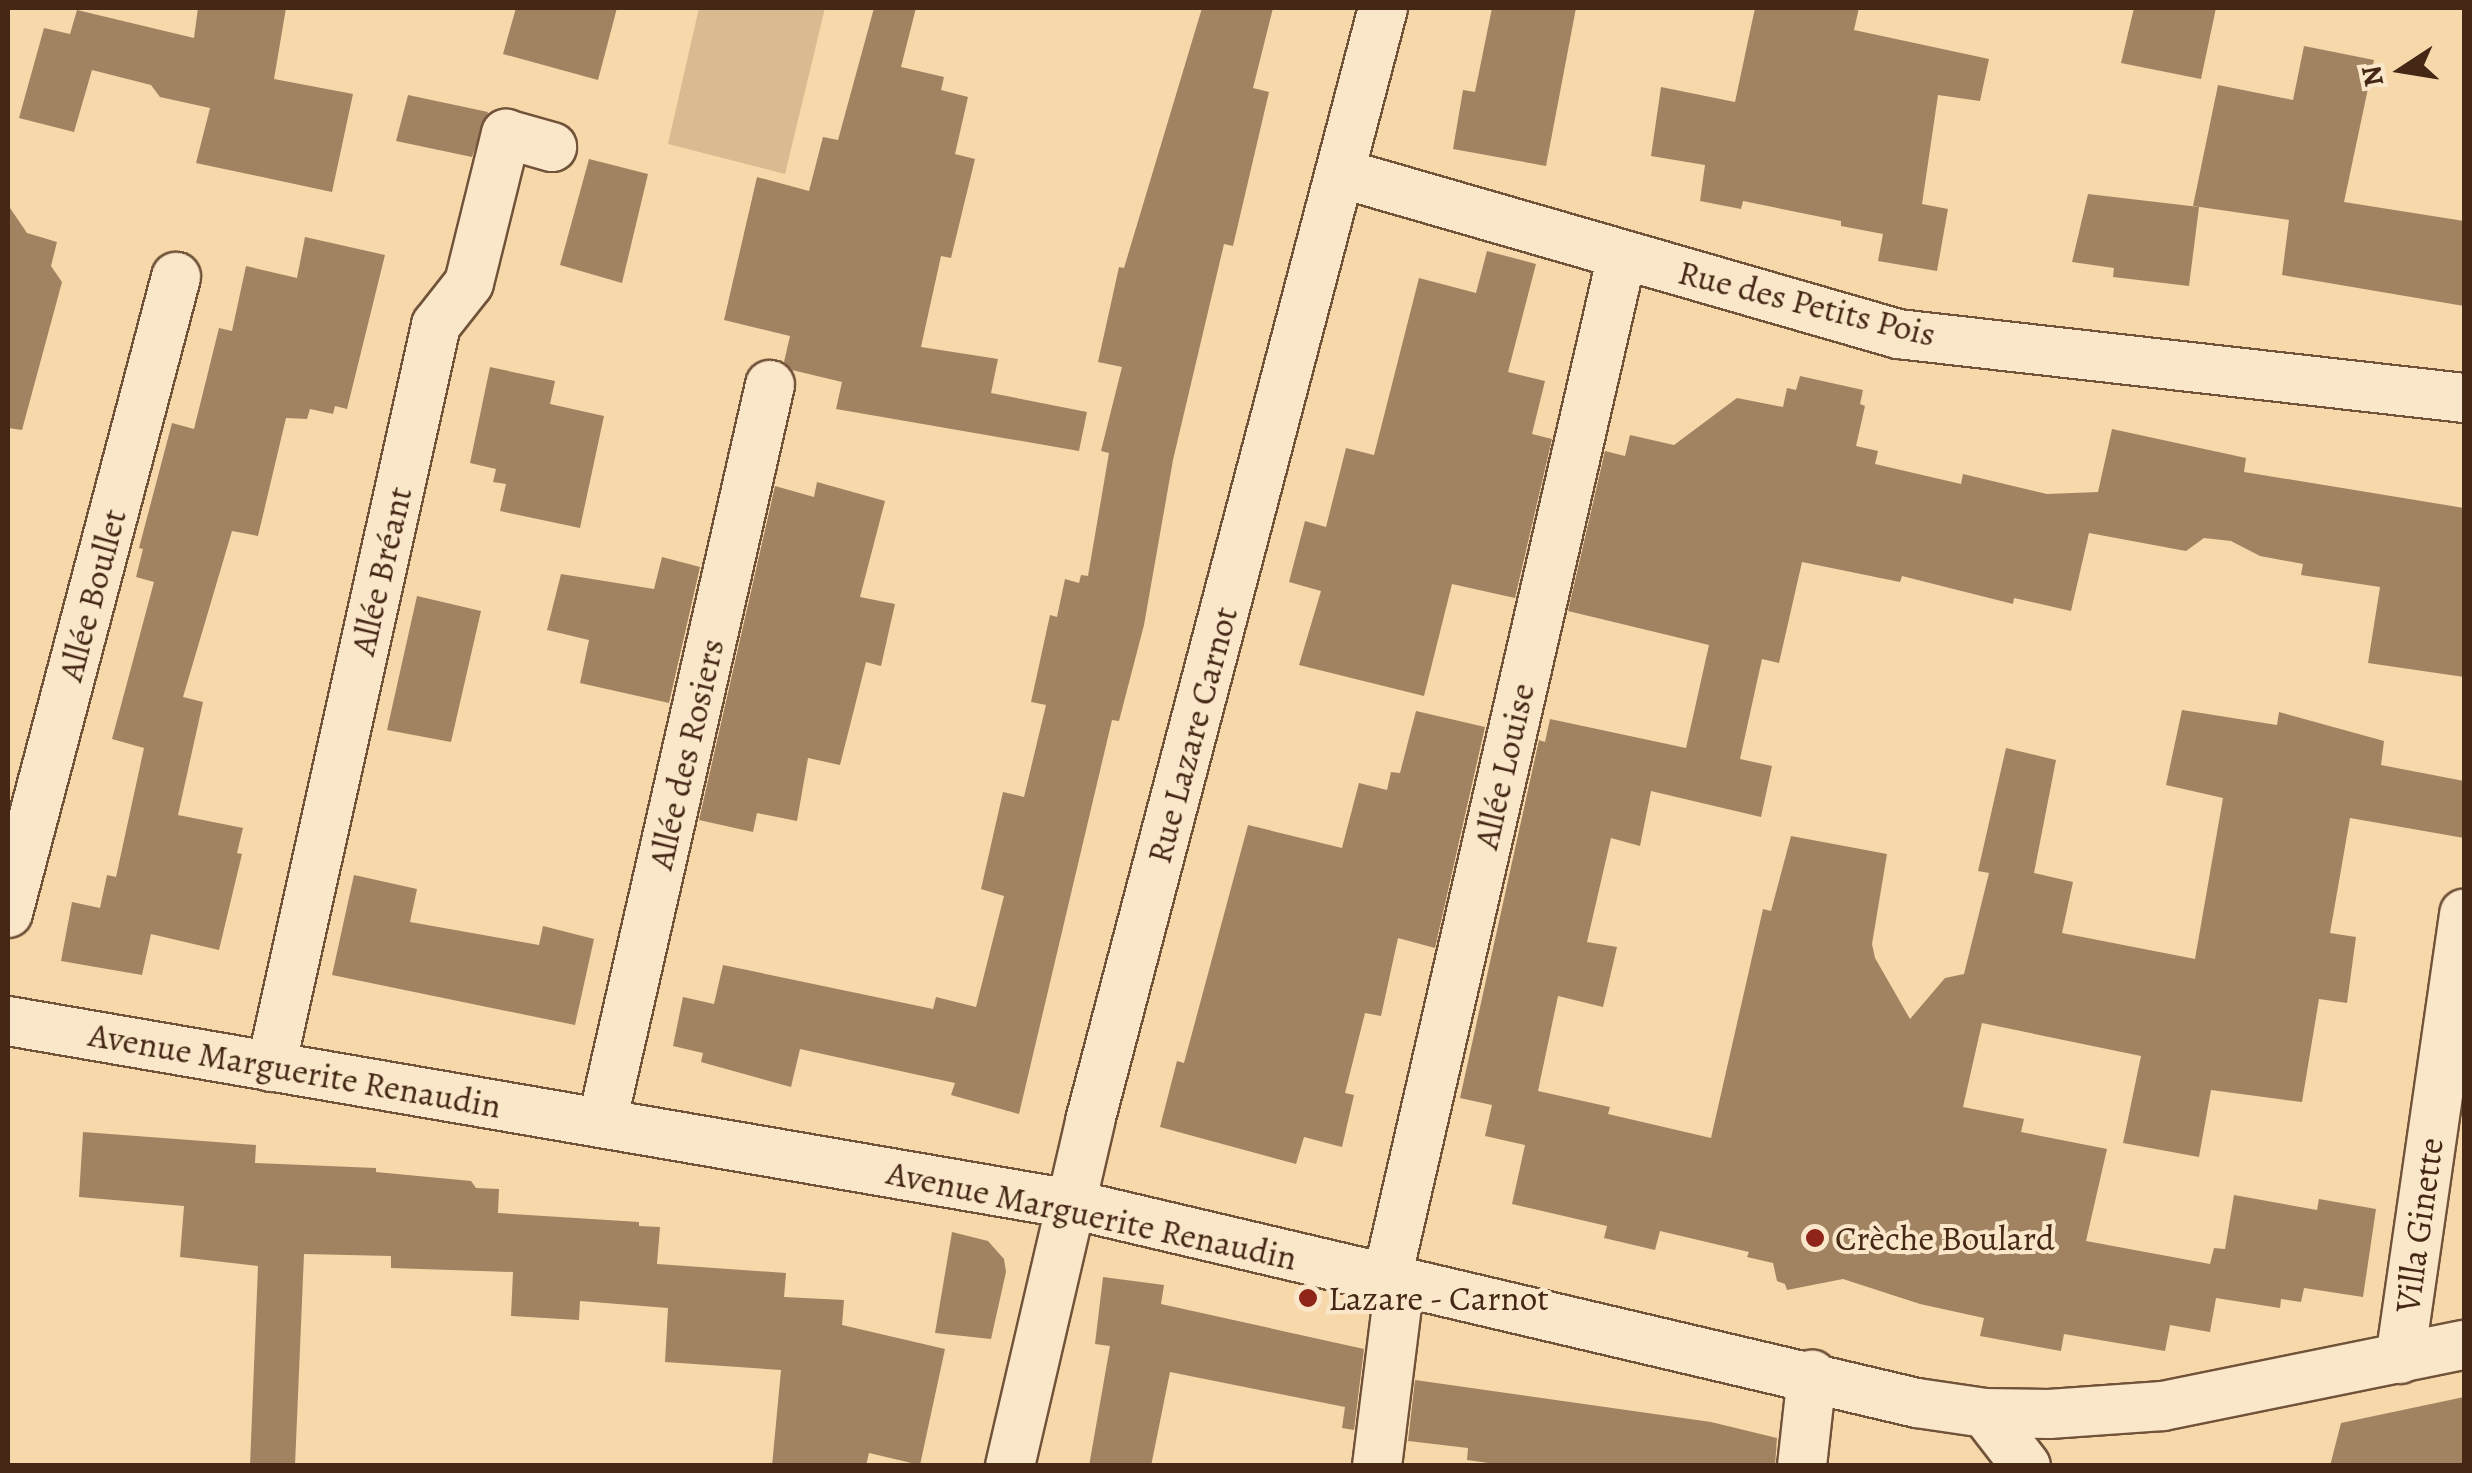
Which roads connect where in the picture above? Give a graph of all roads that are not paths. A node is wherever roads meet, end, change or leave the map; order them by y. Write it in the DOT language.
graph roads {
  1 [pos="1384,8"];
  2 [pos="552,146"];
  3 [pos="1340,173"];
  4 [pos="1622,255"];
  5 [pos="176,277"];
  6 [pos="770,385"];
  7 [pos="2464,398"];
  8 [pos="8,913"];
  9 [pos="2464,914"];
  10 [pos="8,1021"];
  11 [pos="271,1067"];
  12 [pos="602,1123"];
  13 [pos="1071,1204"];
  14 [pos="1394,1280"];
  15 [pos="2464,1345"];
  16 [pos="2400,1358"];
  17 [pos="1812,1375"];
  18 [pos="1985,1413"];
  19 [pos="1010,1466"];
  20 [pos="1377,1466"];
  21 [pos="1802,1466"];
  22 [pos="2026,1466"];
  1 -- 3 [label="street, Rue Lazare Carnot"];
  2 -- 11 [label="street, Allée Bréant"];
  3 -- 4 [label="street, Rue des Petits Pois"];
  3 -- 13 [label="street, Rue Lazare Carnot"];
  4 -- 7 [label="street, Rue des Petits Pois"];
  4 -- 14 [label="street, Allée Louise"];
  5 -- 8 [label="street, Allée Boullet"];
  6 -- 12 [label="street, Allée des Rosiers"];
  9 -- 16 [label="street, Villa Ginette"];
  10 -- 11 [label="street, Avenue Marguerite Renaudin"];
  11 -- 12 [label="street, Avenue Marguerite Renaudin"];
  12 -- 13 [label="street, Avenue Marguerite Renaudin"];
  13 -- 14 [label="street, Avenue Marguerite Renaudin"];
  13 -- 19 [label="street, Rue Lazare Carnot"];
  14 -- 17 [label="street, Avenue Marguerite Renaudin"];
  14 -- 20 [label="street, Allée Louise"];
  15 -- 16 [label="street, Avenue Marguerite Renaudin"];
  16 -- 18 [label="street, Avenue Marguerite Renaudin"];
  17 -- 18 [label="street, Avenue Marguerite Renaudin"];
  17 -- 21 [label="street"];
  18 -- 22 [label="street"];
}
